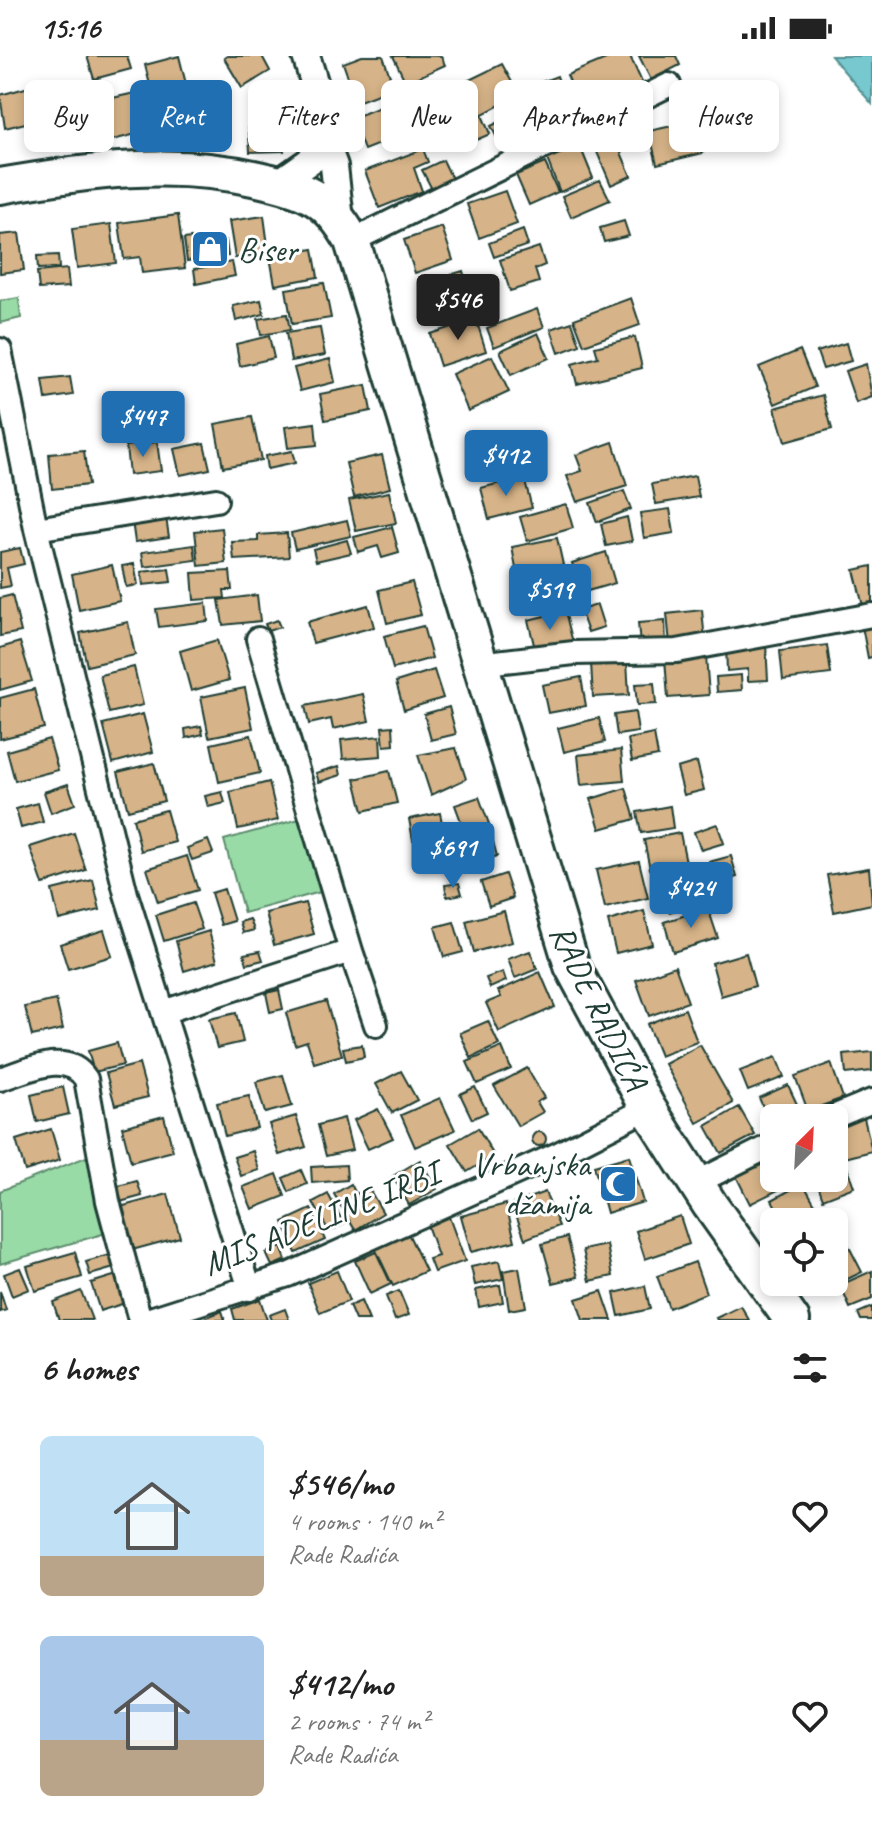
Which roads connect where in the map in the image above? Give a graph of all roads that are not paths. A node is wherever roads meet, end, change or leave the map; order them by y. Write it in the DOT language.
graph roads {
  1 [pos="306,56"];
  2 [pos="314,80"];
  3 [pos="669,85"];
  4 [pos="315,152"];
  5 [pos="329,152"];
  6 [pos="277,184"];
  7 [pos="0,186"];
  8 [pos="346,230"];
  9 [pos="0,350"];
  10 [pos="216,500"];
  11 [pos="36,529"];
  12 [pos="872,615"];
  13 [pos="258,639"];
  14 [pos="478,664"];
  15 [pos="351,951"];
  16 [pos="163,1012"];
  17 [pos="376,1025"];
  18 [pos="0,1079"];
  19 [pos="872,1101"];
  20 [pos="648,1108"];
  21 [pos="848,1111"];
  22 [pos="760,1151"];
  23 [pos="696,1183"];
  24 [pos="250,1289"];
  25 [pos="140,1320"];
  26 [pos="147,1320"];
  27 [pos="792,1320"];
  1 -- 2 [label="street"];
  3 -- 8 [label="street"];
  4 -- 6 [label="street"];
  5 -- 8 [label="street"];
  6 -- 7 [label="main road"];
  6 -- 8 [label="main road"];
  8 -- 14 [label="main road, RADE RADIĆA"];
  9 -- 11 [label="street"];
  10 -- 11 [label="street"];
  11 -- 16 [label="street"];
  12 -- 14 [label="street"];
  13 -- 15 [label="street"];
  14 -- 20 [label="main road, RADE RADIĆA"];
  15 -- 16 [label="street"];
  15 -- 17 [label="street"];
  16 -- 24 [label="street"];
  18 -- 25 [label="street"];
  19 -- 21 [label="street"];
  20 -- 23 [label="main road, RADE RADIĆA"];
  20 -- 24 [label="street, MIS ADELINE IRBI"];
  22 -- 23 [label="street"];
  23 -- 27 [label="main road, RADE RADIĆA"];
  24 -- 26 [label="street, MIS ADELINE IRBI"];
}
